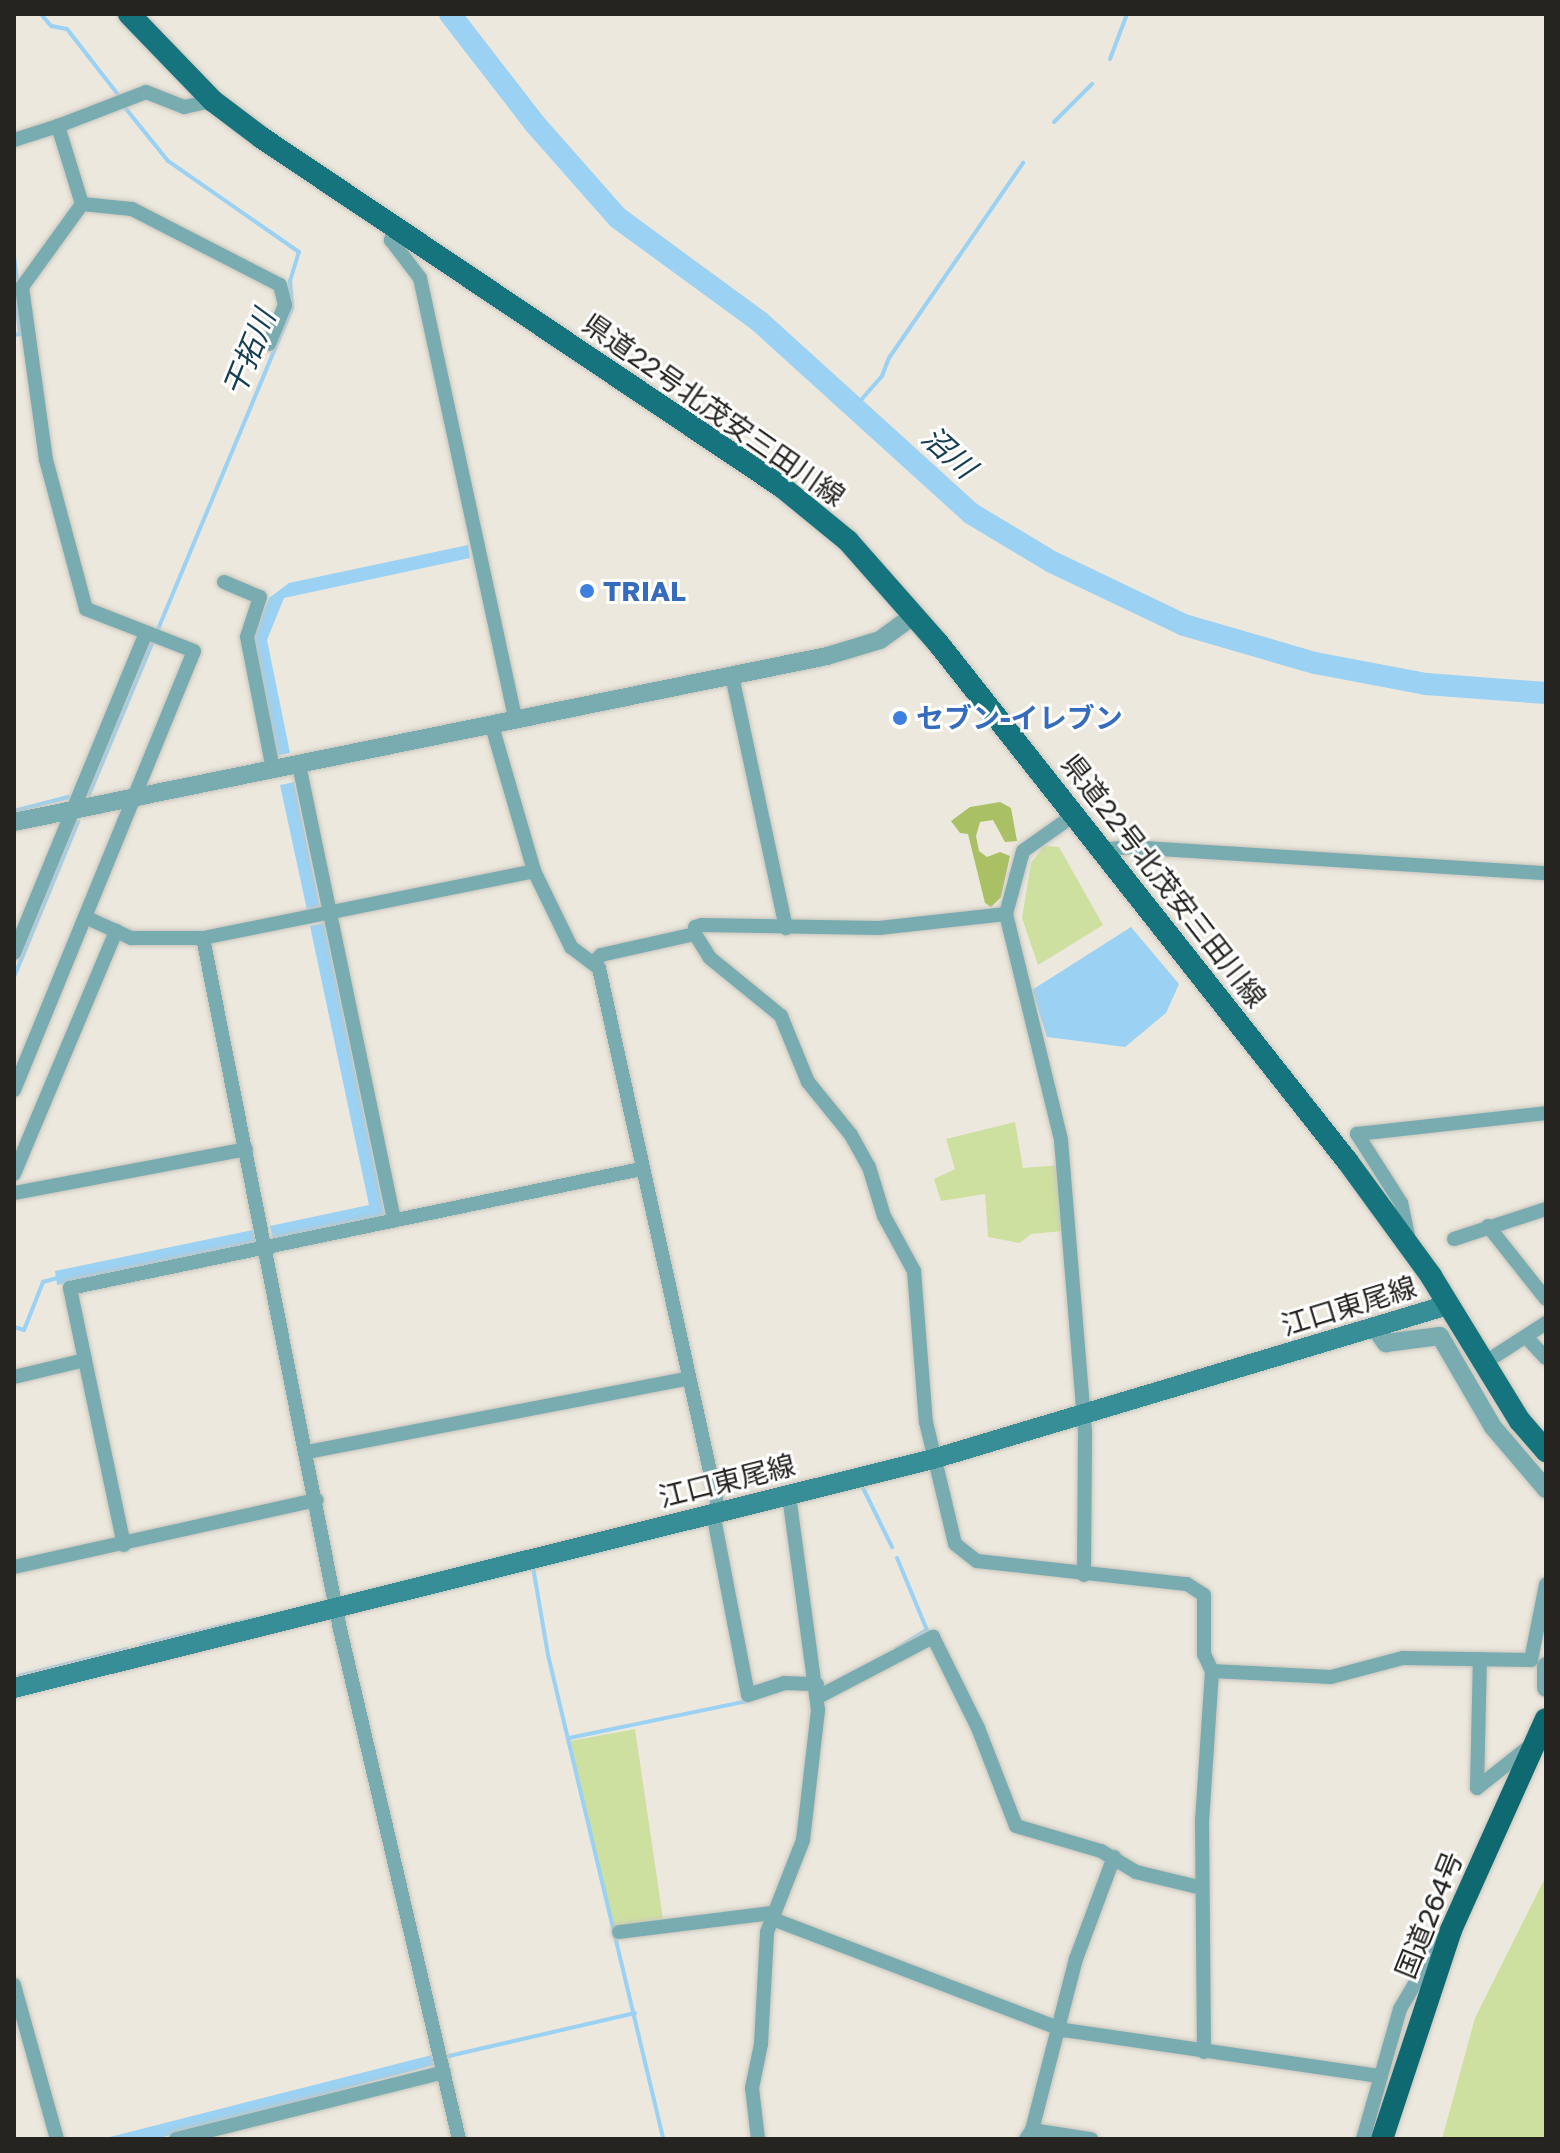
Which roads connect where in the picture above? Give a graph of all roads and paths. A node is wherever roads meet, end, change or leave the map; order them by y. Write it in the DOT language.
graph roads {
  1 [pos="129,14"];
  2 [pos="213,101"];
  3 [pos="58,126"];
  4 [pos="14,140"];
  5 [pos="82,204"];
  6 [pos="395,227"];
  7 [pos="18,288"];
  8 [pos="269,344"];
  9 [pos="224,582"];
  10 [pos="913,616"];
  11 [pos="152,636"];
  12 [pos="732,676"];
  13 [pos="516,721"];
  14 [pos="492,726"];
  15 [pos="299,765"];
  16 [pos="273,770"];
  17 [pos="134,799"];
  18 [pos="73,810"];
  19 [pos="1074,815"];
  20 [pos="14,822"];
  21 [pos="1101,850"];
  22 [pos="534,871"];
  23 [pos="1546,873"];
  24 [pos="330,913"];
  25 [pos="1006,914"];
  26 [pos="85,917"];
  27 [pos="786,928"];
  28 [pos="116,931"];
  29 [pos="695,934"];
  30 [pos="203,938"];
  31 [pos="14,953"];
  32 [pos="594,962"];
  33 [pos="14,1090"];
  34 [pos="1546,1113"];
  35 [pos="246,1149"];
  36 [pos="641,1169"];
  37 [pos="14,1174"];
  38 [pos="14,1193"];
  39 [pos="1546,1209"];
  40 [pos="394,1220"];
  41 [pos="1488,1226"];
  42 [pos="1454,1239"];
  43 [pos="265,1247"];
  44 [pos="1411,1248"];
  45 [pos="1546,1299"];
  46 [pos="1448,1305"];
  47 [pos="1546,1323"];
  48 [pos="1375,1328"];
  49 [pos="1528,1339"];
  50 [pos="1495,1356"];
  51 [pos="1546,1358"];
  52 [pos="85,1360"];
  53 [pos="14,1377"];
  54 [pos="687,1379"];
  55 [pos="1081,1417"];
  56 [pos="1546,1451"];
  57 [pos="307,1452"];
  58 [pos="933,1459"];
  59 [pos="1546,1489"];
  60 [pos="789,1495"];
  61 [pos="317,1500"];
  62 [pos="716,1513"];
  63 [pos="124,1545"];
  64 [pos="14,1567"];
  65 [pos="1084,1575"];
  66 [pos="1546,1584"];
  67 [pos="340,1606"];
  68 [pos="1480,1659"];
  69 [pos="1546,1666"];
  70 [pos="1212,1671"];
  71 [pos="14,1688"];
  72 [pos="1546,1688"];
  73 [pos="817,1691"];
  74 [pos="1546,1719"];
  75 [pos="1536,1741"];
  76 [pos="1114,1857"];
  77 [pos="1202,1888"];
  78 [pos="770,1915"];
  79 [pos="1451,1930"];
  80 [pos="619,1932"];
  81 [pos="14,1985"];
  82 [pos="1061,2029"];
  83 [pos="1204,2052"];
  84 [pos="444,2072"];
  85 [pos="1381,2076"];
  86 [pos="1029,2134"];
  87 [pos="57,2139"];
  88 [pos="176,2139"];
  89 [pos="459,2139"];
  90 [pos="758,2139"];
  91 [pos="1091,2139"];
  92 [pos="1363,2139"];
  93 [pos="1382,2139"];
  1 -- 2 [label="main road, 県道22号北茂安三田川線"];
  2 -- 3 [label="street"];
  2 -- 6 [label="main road, 県道22号北茂安三田川線"];
  3 -- 4 [label="street"];
  3 -- 5 [label="street"];
  5 -- 7 [label="street"];
  5 -- 8 [label="street"];
  6 -- 10 [label="main road, 県道22号北茂安三田川線"];
  6 -- 13 [label="street"];
  7 -- 11 [label="street"];
  9 -- 16 [label="street"];
  10 -- 12 [label="street"];
  10 -- 19 [label="main road, 県道22号北茂安三田川線"];
  11 -- 17 [label="street"];
  11 -- 18 [label="street"];
  12 -- 13 [label="street"];
  12 -- 27 [label="street"];
  13 -- 14 [label="street"];
  14 -- 15 [label="street"];
  14 -- 22 [label="street"];
  15 -- 16 [label="street"];
  15 -- 24 [label="street"];
  16 -- 17 [label="street"];
  17 -- 18 [label="street"];
  17 -- 26 [label="street"];
  18 -- 20 [label="street"];
  18 -- 31 [label="street"];
  19 -- 21 [label="main road, 県道22号北茂安三田川線"];
  19 -- 25 [label="street"];
  21 -- 23 [label="street"];
  21 -- 44 [label="main road, 県道22号北茂安三田川線"];
  22 -- 24 [label="street"];
  22 -- 32 [label="street"];
  24 -- 30 [label="street"];
  24 -- 40 [label="street"];
  25 -- 27 [label="street"];
  25 -- 55 [label="street"];
  26 -- 28 [label="street"];
  26 -- 33 [label="street"];
  27 -- 29 [label="street"];
  28 -- 30 [label="street"];
  28 -- 37 [label="street"];
  29 -- 32 [label="street"];
  29 -- 58 [label="street"];
  30 -- 35 [label="street"];
  32 -- 36 [label="street"];
  34 -- 44 [label="street"];
  35 -- 38 [label="street"];
  35 -- 43 [label="street"];
  36 -- 40 [label="street"];
  36 -- 54 [label="street"];
  39 -- 41 [label="street"];
  40 -- 43 [label="street"];
  41 -- 42 [label="street"];
  41 -- 45 [label="street"];
  43 -- 52 [label="street"];
  43 -- 57 [label="street"];
  44 -- 46 [label="main road, 県道22号北茂安三田川線"];
  46 -- 48 [label="main road, 江口東尾線"];
  46 -- 56 [label="main road, 県道22号北茂安三田川線"];
  47 -- 49 [label="street"];
  48 -- 55 [label="main road, 江口東尾線"];
  48 -- 59 [label="street"];
  49 -- 50 [label="street"];
  49 -- 51 [label="street"];
  52 -- 53 [label="street"];
  52 -- 63 [label="street"];
  54 -- 57 [label="street"];
  54 -- 62 [label="street"];
  55 -- 58 [label="main road, 江口東尾線"];
  55 -- 65 [label="street"];
  57 -- 61 [label="street"];
  58 -- 60 [label="main road, 江口東尾線"];
  58 -- 65 [label="street"];
  60 -- 62 [label="main road, 江口東尾線"];
  60 -- 73 [label="street"];
  61 -- 63 [label="street"];
  61 -- 67 [label="street"];
  62 -- 67 [label="main road, 江口東尾線"];
  62 -- 73 [label="street"];
  63 -- 64 [label="street"];
  65 -- 70 [label="street"];
  66 -- 68 [label="street"];
  67 -- 71 [label="main road, 江口東尾線"];
  67 -- 84 [label="street"];
  68 -- 70 [label="street"];
  68 -- 75 [label="street"];
  69 -- 72 [label="street"];
  70 -- 77 [label="street"];
  73 -- 76 [label="street"];
  73 -- 78 [label="street"];
  74 -- 75 [label="highway, 国道264号"];
  75 -- 79 [label="highway, 国道264号"];
  76 -- 77 [label="street"];
  76 -- 82 [label="street"];
  77 -- 83 [label="street"];
  78 -- 80 [label="street"];
  78 -- 82 [label="street"];
  78 -- 90 [label="street"];
  79 -- 85 [label="street"];
  79 -- 93 [label="highway, 国道264号"];
  81 -- 87 [label="street"];
  82 -- 83 [label="street"];
  82 -- 86 [label="street"];
  83 -- 85 [label="street"];
  84 -- 88 [label="street"];
  84 -- 89 [label="street"];
  85 -- 92 [label="street"];
  86 -- 91 [label="street"];
}
